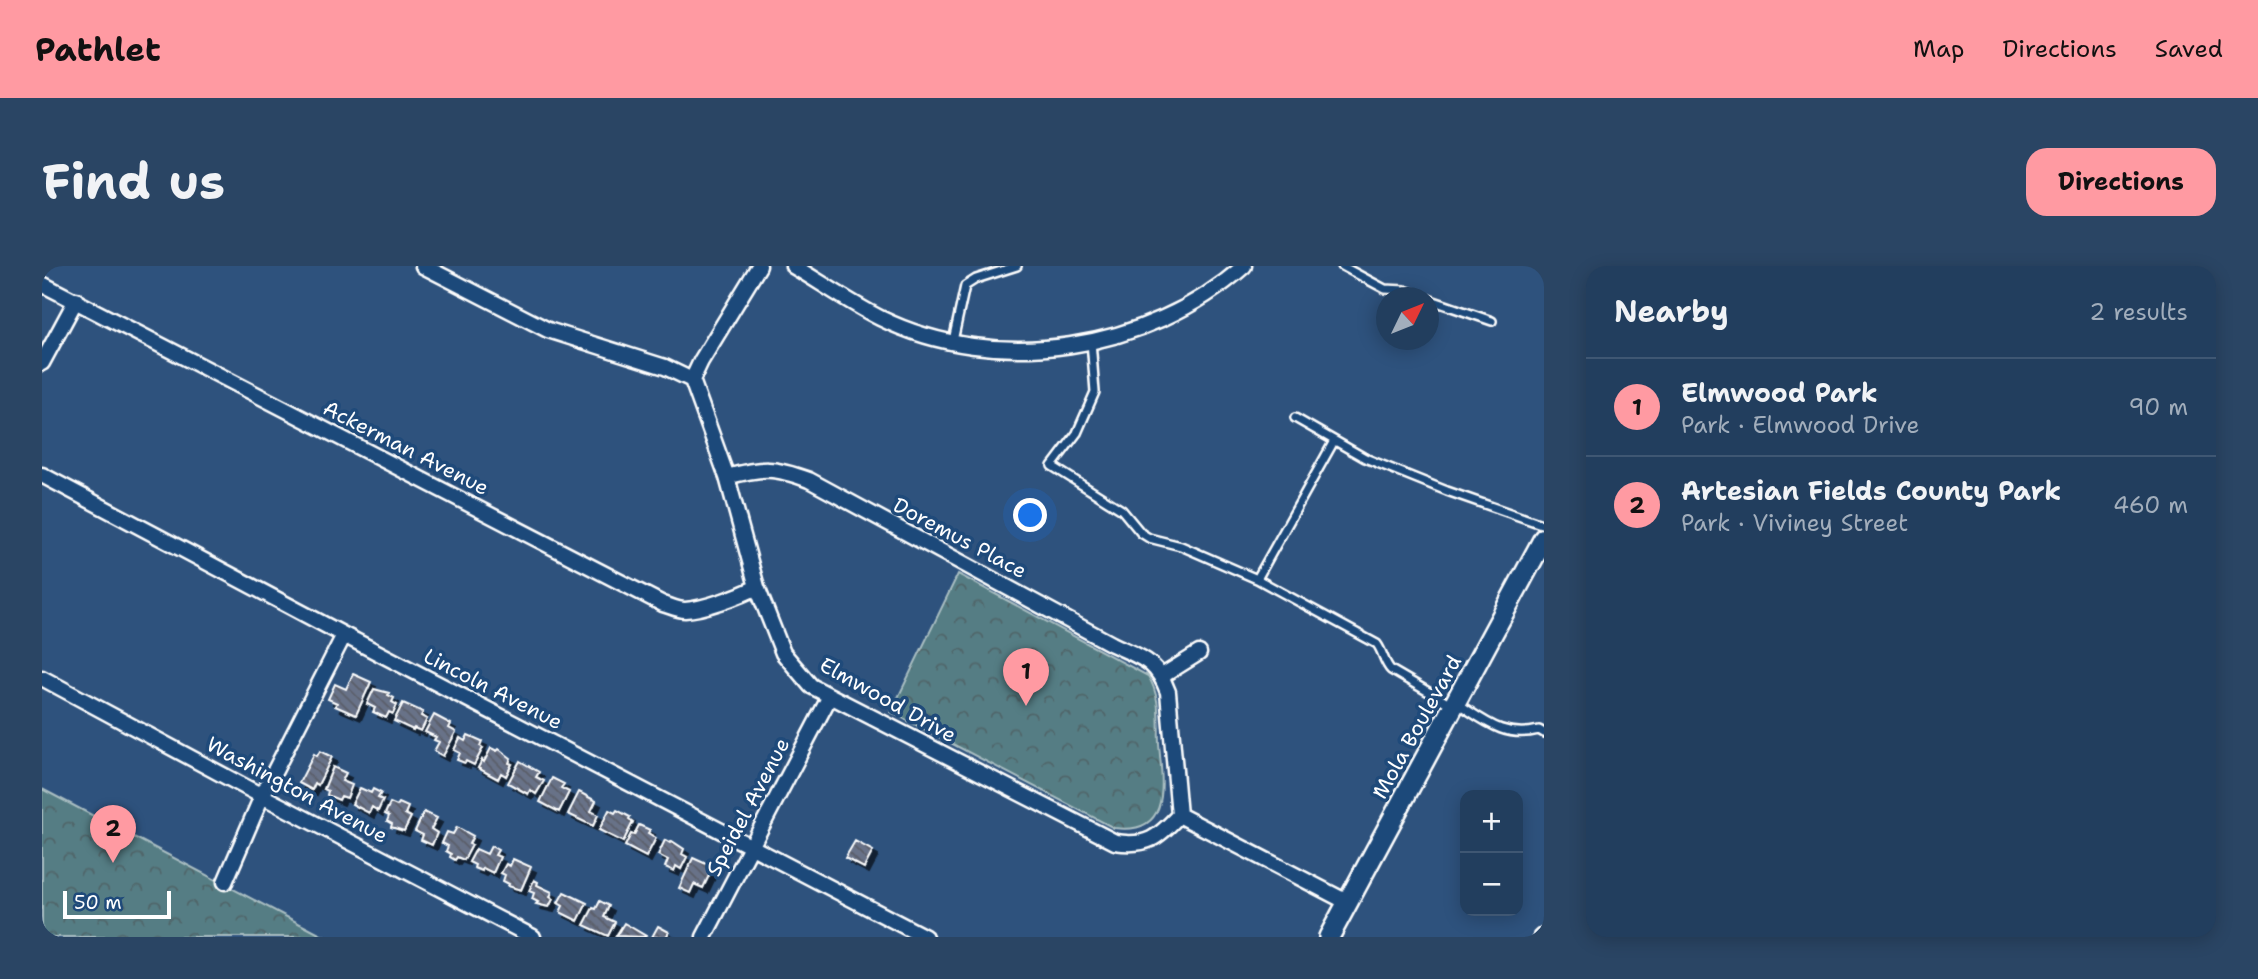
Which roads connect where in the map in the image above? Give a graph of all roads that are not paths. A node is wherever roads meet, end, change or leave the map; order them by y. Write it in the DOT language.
graph roads {
  1 [pos="423,266"];
  2 [pos="759,266"];
  3 [pos="793,266"];
  4 [pos="1017,266"];
  5 [pos="1244,266"];
  6 [pos="1342,266"];
  7 [pos="42,284"];
  8 [pos="1381,287"];
  9 [pos="76,300"];
  10 [pos="1439,302"];
  11 [pos="1492,321"];
  12 [pos="953,341"];
  13 [pos="1091,341"];
  14 [pos="42,363"];
  15 [pos="692,380"];
  16 [pos="1294,418"];
  17 [pos="1334,441"];
  18 [pos="42,475"];
  19 [pos="727,477"];
  20 [pos="1544,525"];
  21 [pos="1544,538"];
  22 [pos="1257,579"];
  23 [pos="757,587"];
  24 [pos="344,635"];
  25 [pos="1199,653"];
  26 [pos="1162,676"];
  27 [pos="42,678"];
  28 [pos="830,696"];
  29 [pos="1455,705"];
  30 [pos="1544,733"];
  31 [pos="262,796"];
  32 [pos="1179,815"];
  33 [pos="751,847"];
  34 [pos="225,882"];
  35 [pos="1347,902"];
  36 [pos="533,937"];
  37 [pos="704,937"];
  38 [pos="925,937"];
  39 [pos="1329,937"];
  1 -- 15 [label="street"];
  2 -- 15 [label="street"];
  3 -- 12 [label="street"];
  4 -- 12 [label="lane"];
  5 -- 13 [label="street"];
  6 -- 8 [label="lane"];
  7 -- 9 [label="street, Ackerman Avenue"];
  9 -- 14 [label="street"];
  9 -- 23 [label="street, Ackerman Avenue"];
  10 -- 11 [label="lane"];
  12 -- 13 [label="street"];
  13 -- 22 [label="lane"];
  15 -- 19 [label="street, Elmwood Drive"];
  16 -- 17 [label="lane"];
  17 -- 20 [label="lane"];
  17 -- 22 [label="lane"];
  18 -- 24 [label="street, Lincoln Avenue"];
  19 -- 23 [label="street, Elmwood Drive"];
  19 -- 26 [label="street, Doremus Place"];
  21 -- 29 [label="street, Mola Boulevard"];
  22 -- 29 [label="lane"];
  23 -- 28 [label="street, Elmwood Drive"];
  24 -- 31 [label="street"];
  24 -- 33 [label="street, Lincoln Avenue"];
  25 -- 26 [label="street"];
  26 -- 32 [label="street"];
  27 -- 31 [label="street, Washington Avenue"];
  28 -- 32 [label="street, Elmwood Drive"];
  28 -- 33 [label="street, Speidel Avenue"];
  29 -- 30 [label="lane"];
  29 -- 35 [label="street, Mola Boulevard"];
  31 -- 34 [label="street"];
  31 -- 36 [label="street, Washington Avenue"];
  32 -- 35 [label="street"];
  33 -- 37 [label="street, Speidel Avenue"];
  33 -- 38 [label="street, Lincoln Avenue"];
  35 -- 39 [label="street, Mola Boulevard"];
}
